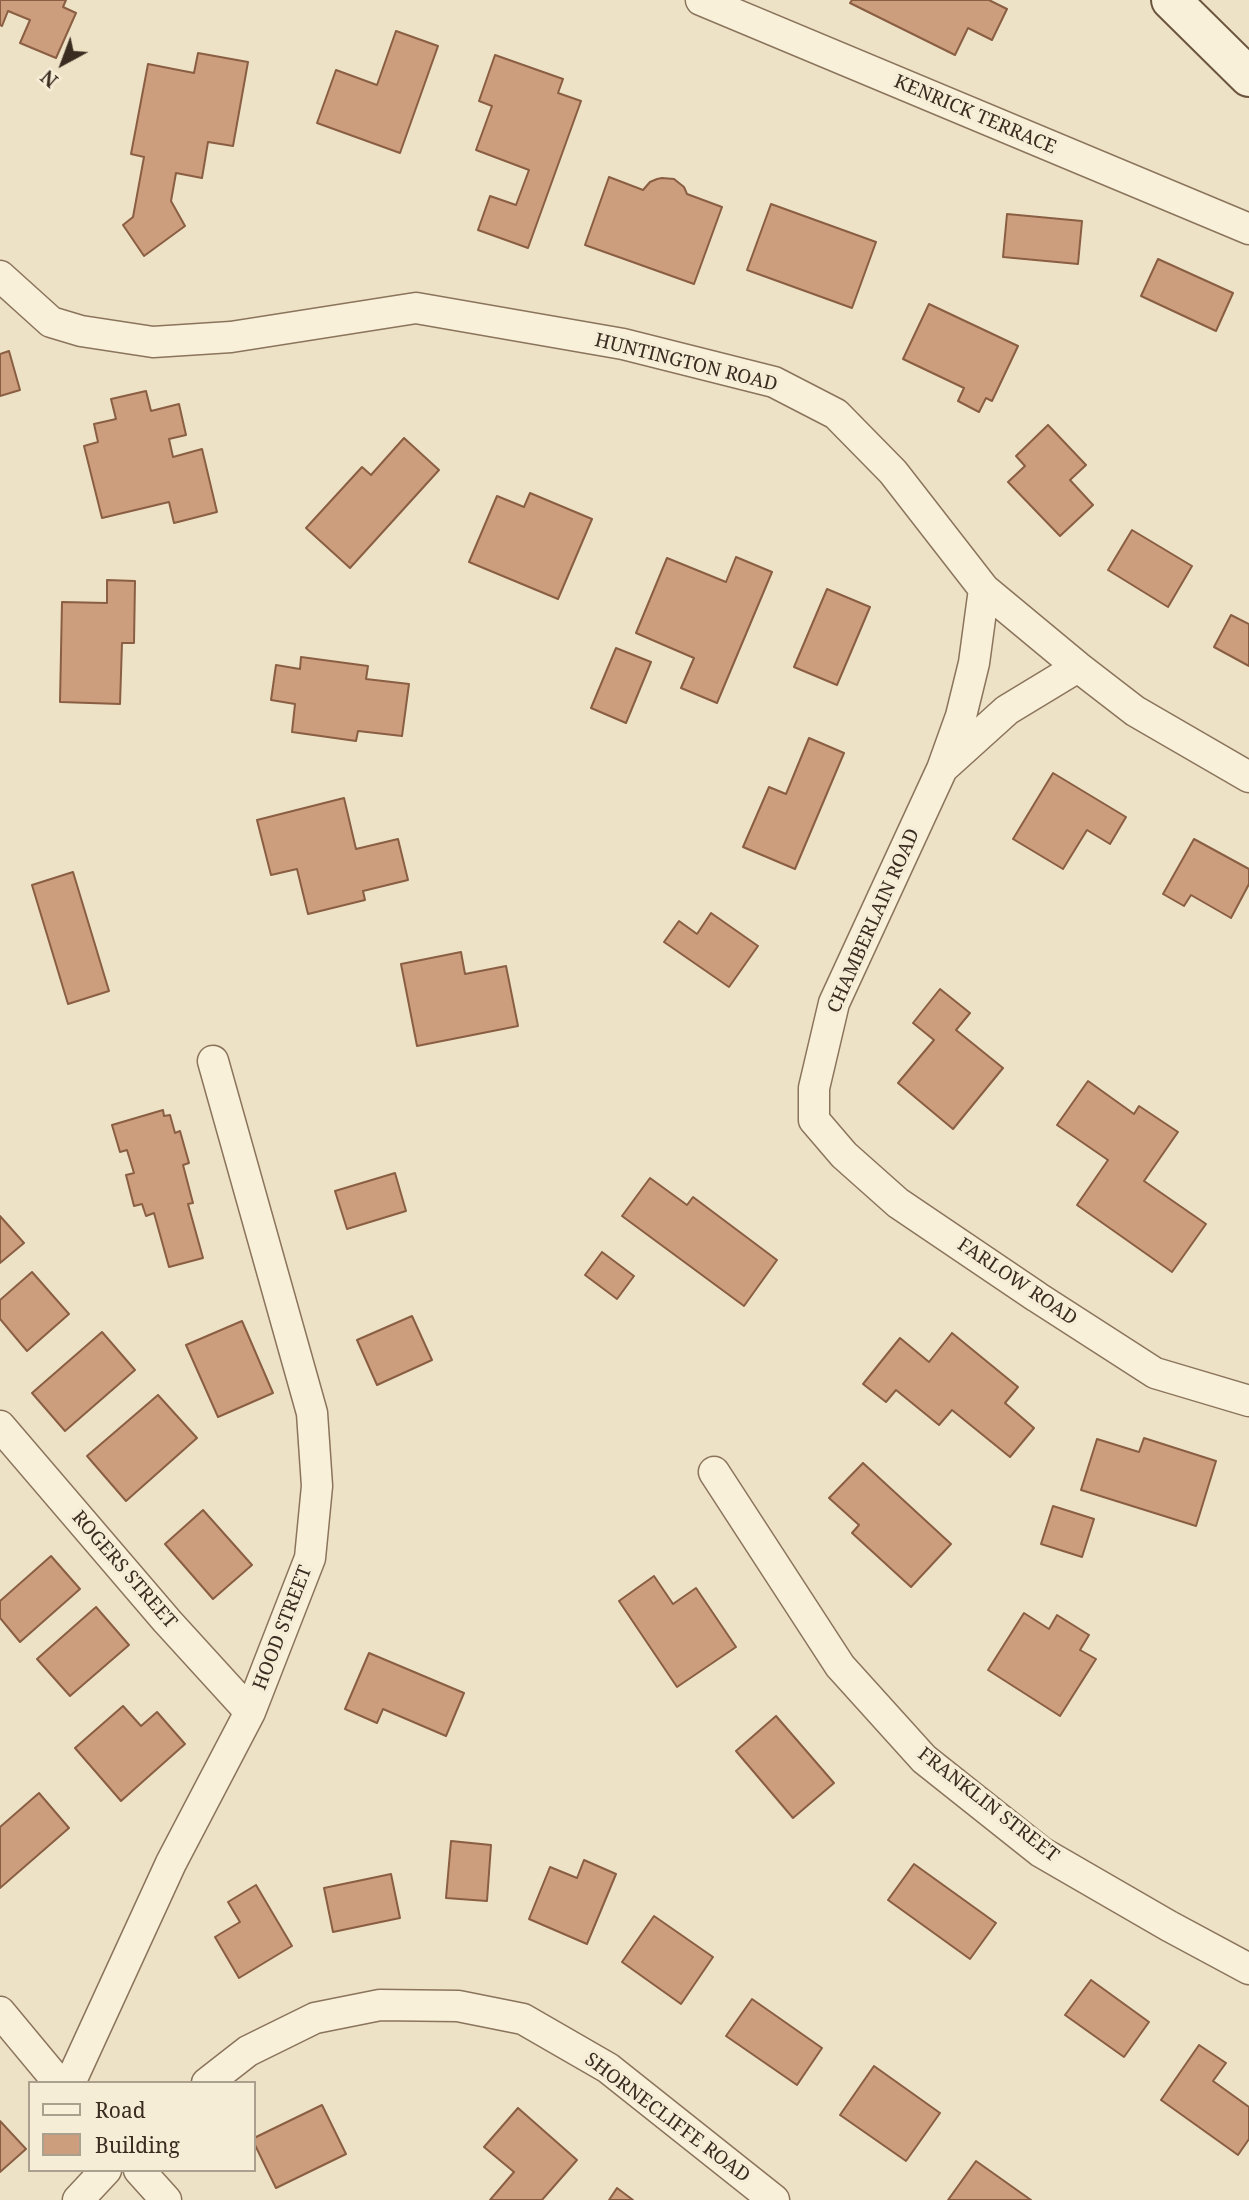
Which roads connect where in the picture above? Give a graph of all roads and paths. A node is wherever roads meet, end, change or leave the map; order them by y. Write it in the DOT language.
graph roads {
  1 [pos="701,0"];
  2 [pos="1171,0"];
  3 [pos="1249,77"];
  4 [pos="1249,229"];
  5 [pos="0,276"];
  6 [pos="984,589"];
  7 [pos="1078,667"];
  8 [pos="942,769"];
  9 [pos="1249,777"];
  10 [pos="213,1061"];
  11 [pos="814,1118"];
  12 [pos="1249,1401"];
  13 [pos="0,1426"];
  14 [pos="714,1472"];
  15 [pos="250,1713"];
  16 [pos="1249,1969"];
  17 [pos="0,2012"];
  18 [pos="57,2081"];
  19 [pos="71,2081"];
  20 [pos="210,2081"];
  21 [pos="104,2172"];
  22 [pos="141,2172"];
  23 [pos="78,2200"];
  24 [pos="166,2200"];
  25 [pos="774,2200"];
  1 -- 4 [label="street, KENRICK TERRACE"];
  2 -- 3 [label="street"];
  5 -- 6 [label="street, HUNTINGTON ROAD"];
  6 -- 7 [label="street, HUNTINGTON ROAD"];
  6 -- 8 [label="street, CHAMBERLAIN ROAD"];
  7 -- 8 [label="street, CHAMBERLAIN ROAD"];
  7 -- 9 [label="street, HUNTINGTON ROAD"];
  8 -- 11 [label="street, CHAMBERLAIN ROAD"];
  10 -- 15 [label="street, HOOD STREET"];
  11 -- 12 [label="street, FARLOW ROAD"];
  13 -- 15 [label="street, ROGERS STREET"];
  14 -- 16 [label="street, FRANKLIN STREET"];
  15 -- 19 [label="street, HOOD STREET"];
  17 -- 18 [label="street"];
  20 -- 25 [label="street, SHORNECLIFFE ROAD"];
  21 -- 23 [label="street"];
  22 -- 24 [label="street"];
}
